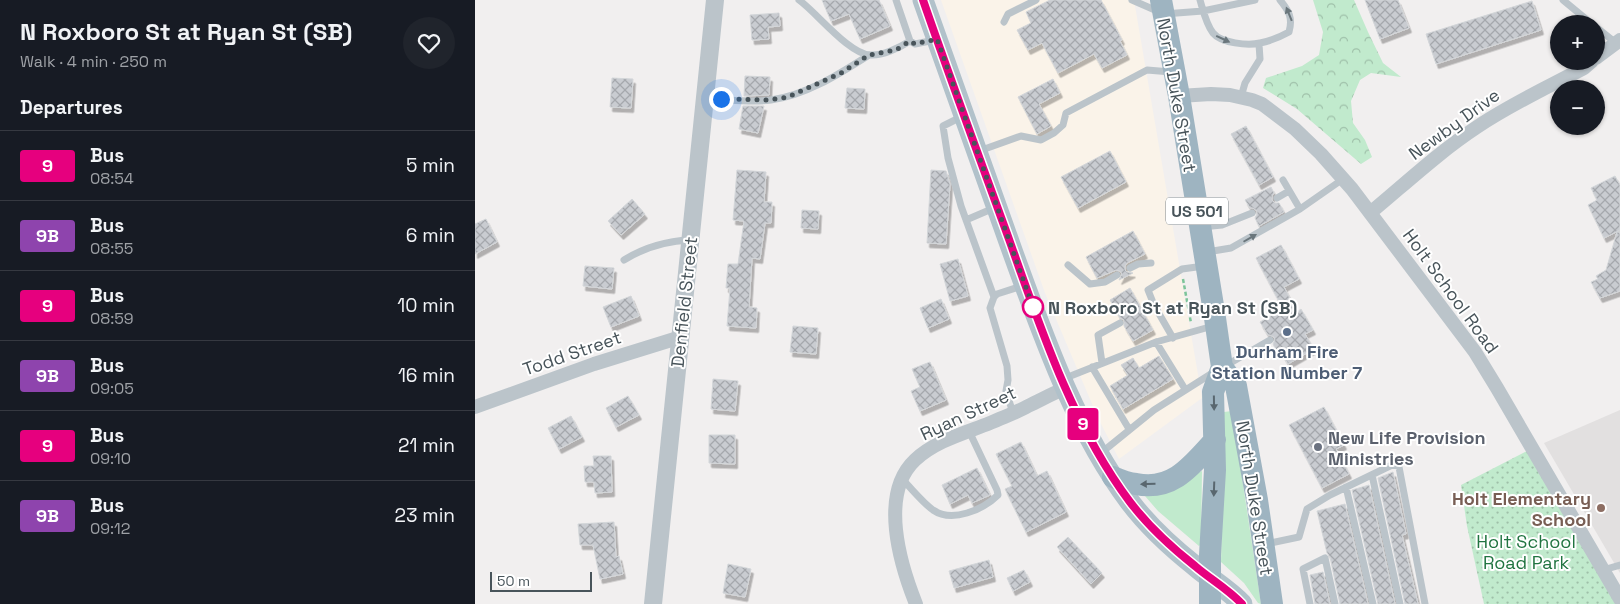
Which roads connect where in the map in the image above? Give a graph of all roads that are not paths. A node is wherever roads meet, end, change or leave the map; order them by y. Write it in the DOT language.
graph roads {
  1 [pos="715,0"];
  2 [pos="799,0"];
  3 [pos="896,0"];
  4 [pos="923,0"];
  5 [pos="1036,0"];
  6 [pos="1131,0"];
  7 [pos="1200,0"];
  8 [pos="1255,0"];
  9 [pos="1280,0"];
  10 [pos="1563,0"];
  11 [pos="1163,7"];
  12 [pos="1203,11"];
  13 [pos="1581,15"];
  14 [pos="1004,22"];
  15 [pos="1605,33"];
  16 [pos="937,39"];
  17 [pos="910,41"];
  18 [pos="1618,42"];
  19 [pos="1259,44"];
  20 [pos="1605,51"];
  21 [pos="869,55"];
  22 [pos="1580,70"];
  23 [pos="1174,72"];
  24 [pos="1179,96"];
  25 [pos="1241,97"];
  26 [pos="705,99"];
  27 [pos="964,116"];
  28 [pos="977,152"];
  29 [pos="1343,179"];
  30 [pos="1283,180"];
  31 [pos="1289,191"];
  32 [pos="1277,198"];
  33 [pos="997,207"];
  34 [pos="1300,209"];
  35 [pos="1252,213"];
  36 [pos="1370,213"];
  37 [pos="967,220"];
  38 [pos="1200,228"];
  39 [pos="691,240"];
  40 [pos="1205,259"];
  41 [pos="624,260"];
  42 [pos="1151,263"];
  43 [pos="1068,265"];
  44 [pos="1130,268"];
  45 [pos="1117,275"];
  46 [pos="1025,285"];
  47 [pos="994,297"];
  48 [pos="1120,323"];
  49 [pos="1217,325"];
  50 [pos="681,337"];
  51 [pos="1173,338"];
  52 [pos="1270,340"];
  53 [pos="1156,342"];
  54 [pos="1102,363"];
  55 [pos="1222,367"];
  56 [pos="1092,368"];
  57 [pos="1064,383"];
  58 [pos="1185,389"];
  59 [pos="475,407"];
  60 [pos="1013,413"];
  61 [pos="1129,428"];
  62 [pos="969,431"];
  63 [pos="1215,440"];
  64 [pos="1099,454"];
  65 [pos="1373,475"];
  66 [pos="1113,478"];
  67 [pos="902,479"];
  68 [pos="1346,488"];
  69 [pos="1263,545"];
  70 [pos="1620,565"];
  71 [pos="1603,570"];
  72 [pos="1210,578"];
  73 [pos="1620,599"];
  74 [pos="653,604"];
  75 [pos="916,604"];
  76 [pos="1210,604"];
  77 [pos="1242,604"];
  78 [pos="1272,604"];
  79 [pos="1310,604"];
  80 [pos="1335,604"];
  81 [pos="1373,604"];
  82 [pos="1400,604"];
  83 [pos="1425,604"];
  1 -- 26 [label="street, Denfield Street"];
  2 -- 21 [label="lane"];
  3 -- 17 [label="lane"];
  4 -- 16 [label="main road"];
  5 -- 14 [label="lane"];
  6 -- 11 [label="lane"];
  7 -- 12 [label="lane"];
  8 -- 12 [label="lane"];
  19 -- 9 [label="lane, one-way"];
  10 -- 13 [label="lane"];
  11 -- 12 [label="lane"];
  11 -- 23 [label="highway, North Duke Street / US 501"];
  12 -- 19 [label="lane, one-way"];
  15 -- 18 [label="lane"];
  16 -- 17 [label="lane"];
  16 -- 27 [label="main road"];
  17 -- 21 [label="lane"];
  18 -- 20 [label="street"];
  19 -- 25 [label="lane"];
  21 -- 26 [label="lane"];
  22 -- 36 [label="street, Newby Drive"];
  23 -- 24 [label="highway, North Duke Street / US 501"];
  23 -- 28 [label="lane"];
  24 -- 25 [label="street, Holt School Road"];
  24 -- 38 [label="highway, North Duke Street / US 501"];
  25 -- 29 [label="street, Holt School Road"];
  26 -- 39 [label="street, Denfield Street"];
  27 -- 28 [label="main road"];
  27 -- 37 [label="lane"];
  28 -- 33 [label="main road"];
  29 -- 34 [label="lane"];
  29 -- 36 [label="street, Holt School Road"];
  30 -- 31 [label="lane"];
  31 -- 32 [label="lane"];
  31 -- 34 [label="lane"];
  33 -- 37 [label="lane"];
  33 -- 46 [label="main road"];
  40 -- 34 [label="lane, one-way"];
  35 -- 38 [label="lane"];
  36 -- 71 [label="street, Holt School Road"];
  37 -- 47 [label="lane"];
  38 -- 40 [label="highway, North Duke Street / US 501"];
  39 -- 41 [label="lane"];
  39 -- 50 [label="street, Denfield Street"];
  40 -- 49 [label="highway, North Duke Street / US 501"];
  40 -- 51 [label="lane"];
  42 -- 44 [label="lane"];
  43 -- 45 [label="lane"];
  46 -- 47 [label="lane"];
  46 -- 57 [label="main road"];
  47 -- 60 [label="lane"];
  48 -- 54 [label="lane"];
  49 -- 51 [label="lane"];
  49 -- 55 [label="highway, North Duke Street / US 501"];
  50 -- 59 [label="street, Todd Street"];
  50 -- 74 [label="street, Denfield Street"];
  51 -- 53 [label="lane"];
  52 -- 55 [label="lane"];
  53 -- 54 [label="lane"];
  53 -- 58 [label="lane"];
  54 -- 56 [label="lane"];
  55 -- 58 [label="lane"];
  55 -- 63 [label="highway, North Duke Street / US 501, one-way"];
  55 -- 69 [label="highway, North Duke Street"];
  56 -- 57 [label="lane"];
  56 -- 61 [label="lane"];
  57 -- 60 [label="street, Ryan Street"];
  57 -- 64 [label="main road"];
  58 -- 61 [label="lane"];
  60 -- 62 [label="street, Ryan Street"];
  61 -- 64 [label="lane"];
  62 -- 67 [label="street, Ryan Street"];
  62 -- 67 [label="lane"];
  63 -- 66 [label="highway, one-way"];
  63 -- 72 [label="highway, North Duke Street / US 501, one-way"];
  64 -- 66 [label="main road"];
  65 -- 68 [label="lane"];
  65 -- 82 [label="lane"];
  65 -- 83 [label="lane"];
  66 -- 72 [label="main road"];
  67 -- 75 [label="street, Ryan Street"];
  68 -- 69 [label="lane"];
  68 -- 81 [label="lane"];
  69 -- 78 [label="highway, North Duke Street"];
  70 -- 71 [label="lane"];
  71 -- 73 [label="street, Holt School Road"];
  72 -- 76 [label="highway, US 501"];
  72 -- 77 [label="main road"];
  79 -- 80 [label="lane"];
}
